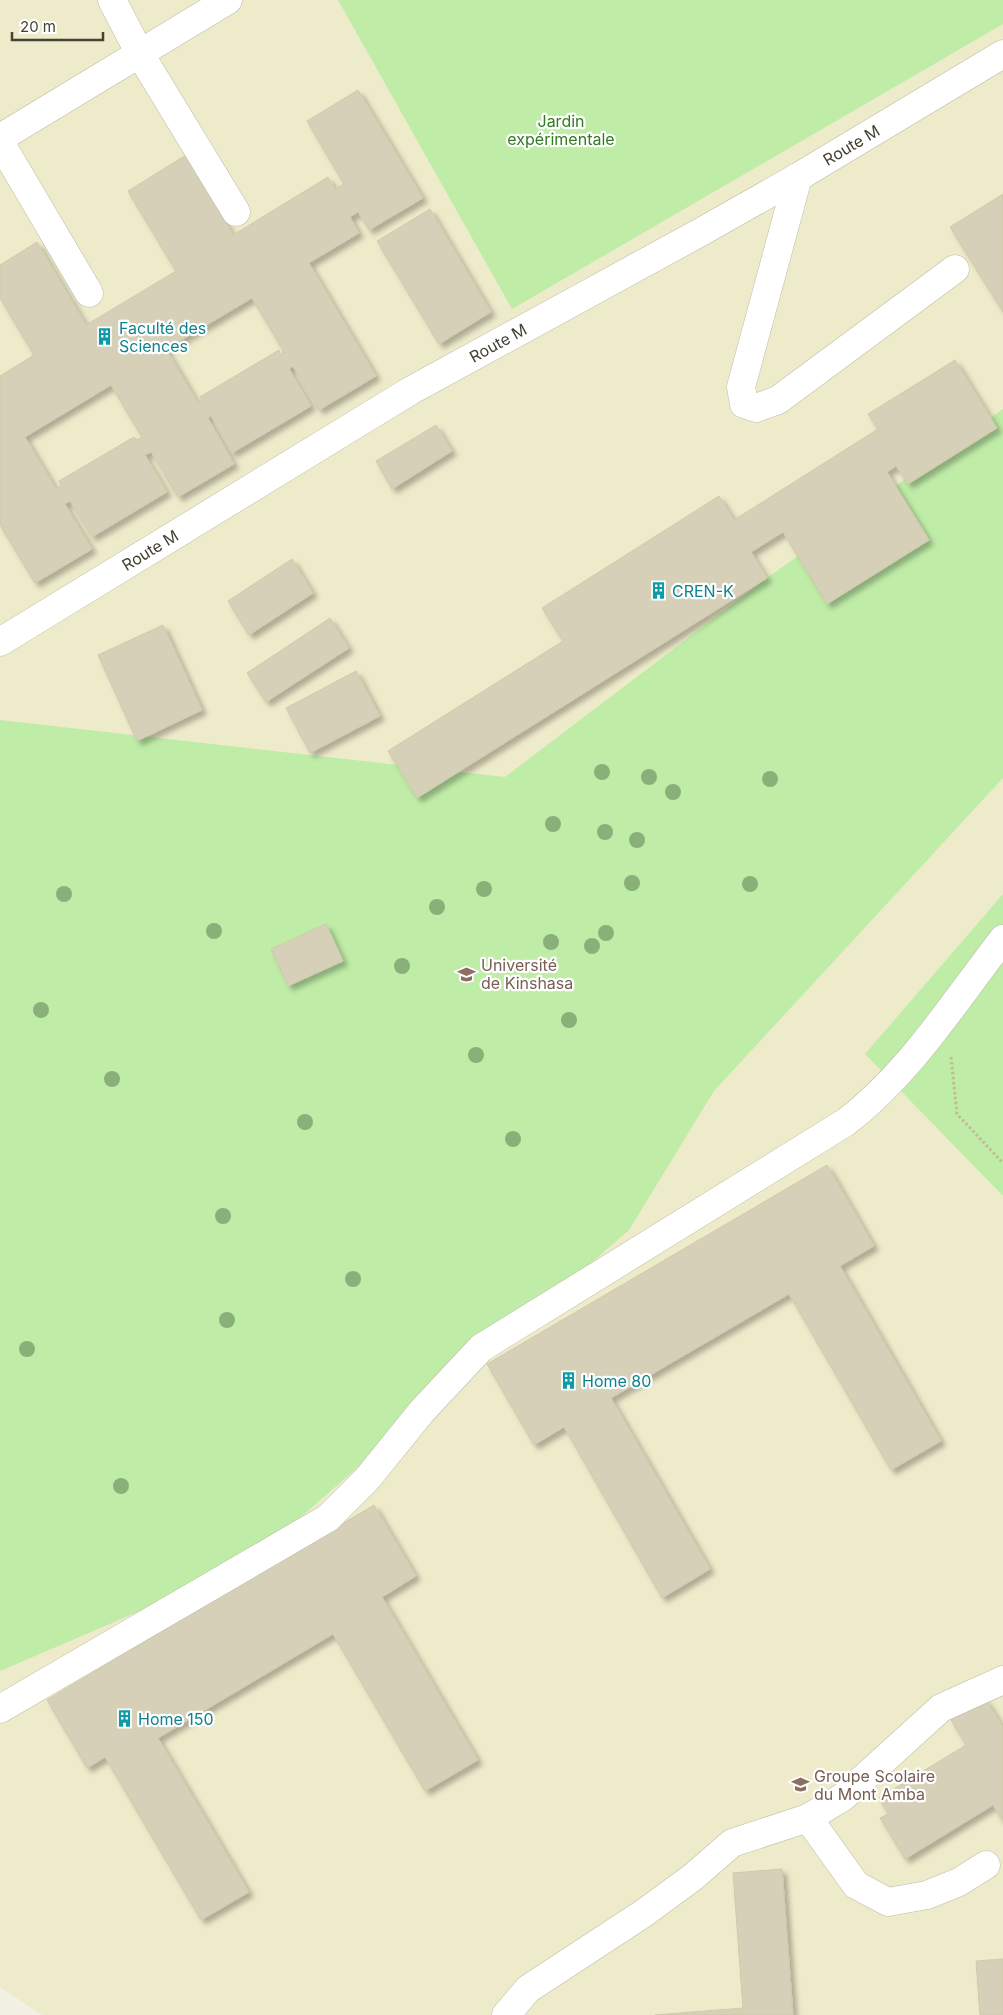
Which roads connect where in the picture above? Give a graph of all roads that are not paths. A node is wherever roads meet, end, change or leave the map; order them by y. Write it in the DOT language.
graph roads {
  1 [pos="112,0"];
  2 [pos="228,0"];
  3 [pos="140,54"];
  4 [pos="1003,54"];
  5 [pos="0,138"];
  6 [pos="0,142"];
  7 [pos="798,177"];
  8 [pos="236,212"];
  9 [pos="955,269"];
  10 [pos="89,293"];
  11 [pos="0,642"];
  12 [pos="1003,939"];
  13 [pos="1003,1680"];
  14 [pos="0,1709"];
  15 [pos="808,1818"];
  16 [pos="986,1865"];
  17 [pos="506,2015"];
  1 -- 3 [label="lane"];
  2 -- 3 [label="lane"];
  3 -- 5 [label="lane"];
  3 -- 8 [label="lane"];
  4 -- 7 [label="lane, Route M"];
  6 -- 10 [label="lane"];
  7 -- 9 [label="lane"];
  7 -- 11 [label="lane, Route M"];
  12 -- 14 [label="lane"];
  13 -- 15 [label="lane"];
  15 -- 16 [label="lane"];
  15 -- 17 [label="lane"];
}
